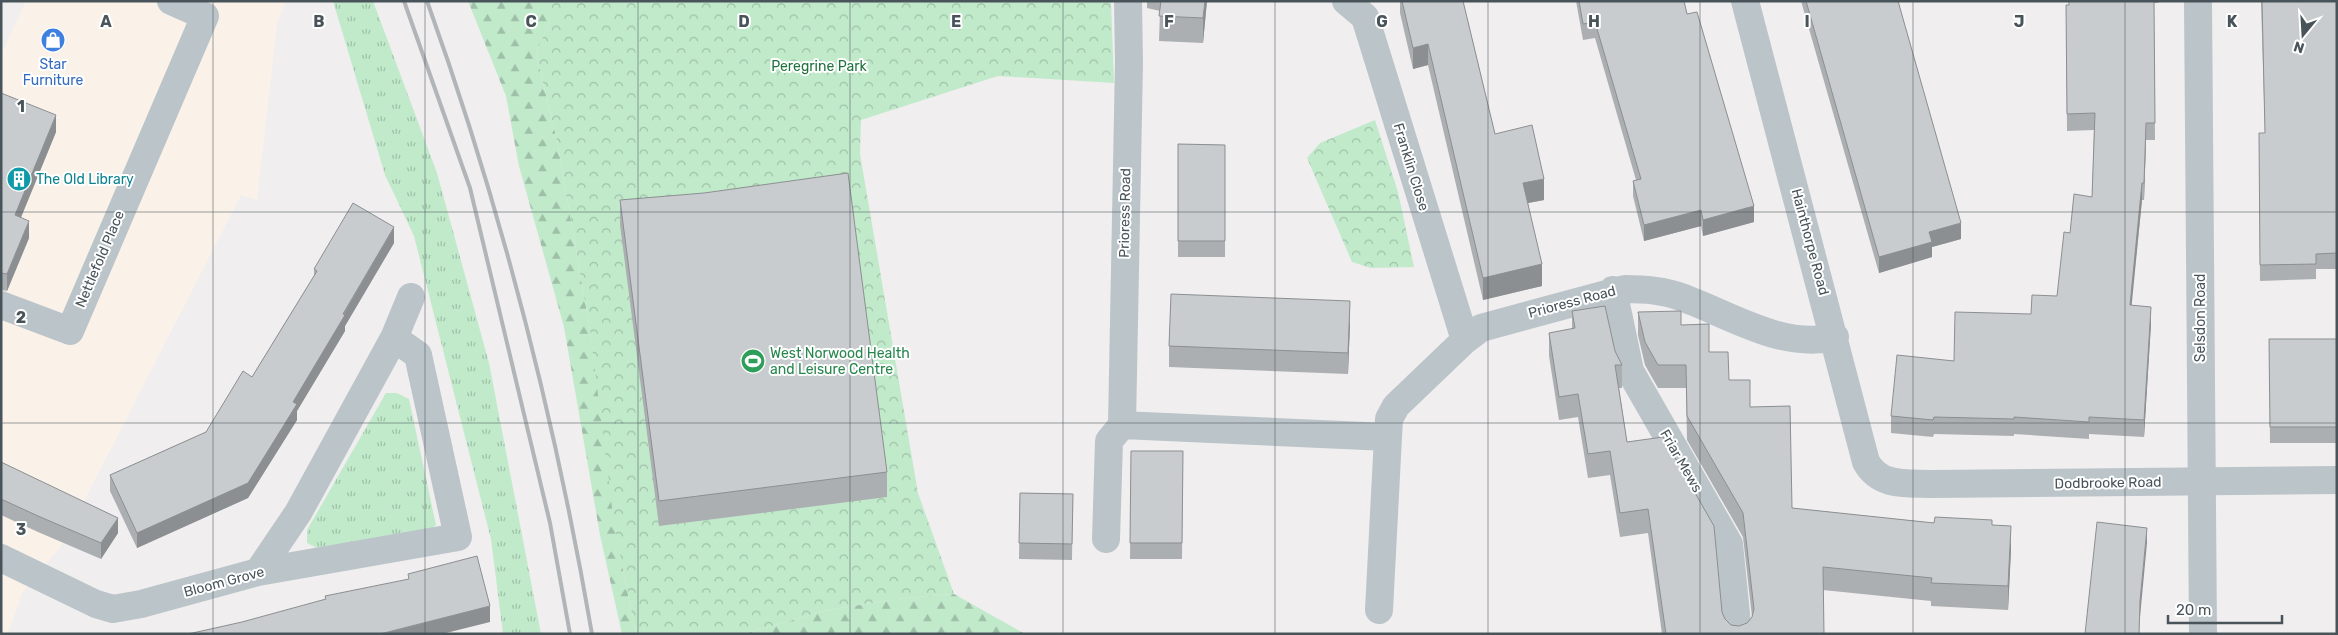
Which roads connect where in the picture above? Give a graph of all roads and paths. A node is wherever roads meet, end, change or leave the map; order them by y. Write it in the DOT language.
graph roads {
  1 [pos="171,1"];
  2 [pos="1128,1"];
  3 [pos="1346,1"];
  4 [pos="1745,1"];
  5 [pos="2198,1"];
  6 [pos="1613,290"];
  7 [pos="411,297"];
  8 [pos="1,304"];
  9 [pos="394,338"];
  10 [pos="1835,338"];
  11 [pos="1465,340"];
  12 [pos="1122,425"];
  13 [pos="1388,437"];
  14 [pos="1880,478"];
  15 [pos="2337,480"];
  16 [pos="2201,482"];
  17 [pos="1106,539"];
  18 [pos="1,558"];
  19 [pos="258,572"];
  20 [pos="1379,610"];
  21 [pos="1738,634"];
  22 [pos="2203,634"];
  1 -- 8 [label="street, Nettlefold Place"];
  2 -- 12 [label="street, Prioress Road"];
  3 -- 11 [label="street, Franklin Close"];
  4 -- 10 [label="street, Hainthorpe Road"];
  5 -- 16 [label="street, Selsdon Road"];
  6 -- 10 [label="street, Prioress Road"];
  6 -- 11 [label="street, Prioress Road"];
  6 -- 21 [label="street, Friar Mews"];
  7 -- 9 [label="street"];
  9 -- 19 [label="street"];
  9 -- 19 [label="street, Bloom Grove"];
  10 -- 14 [label="street, Hainthorpe Road"];
  11 -- 13 [label="street, Prioress Road"];
  12 -- 13 [label="street"];
  12 -- 17 [label="street"];
  13 -- 20 [label="street, Prioress Road"];
  14 -- 16 [label="street, Dodbrooke Road"];
  15 -- 16 [label="street, Dodbrooke Road"];
  16 -- 22 [label="street, Selsdon Road"];
  18 -- 19 [label="street, Bloom Grove"];
}
